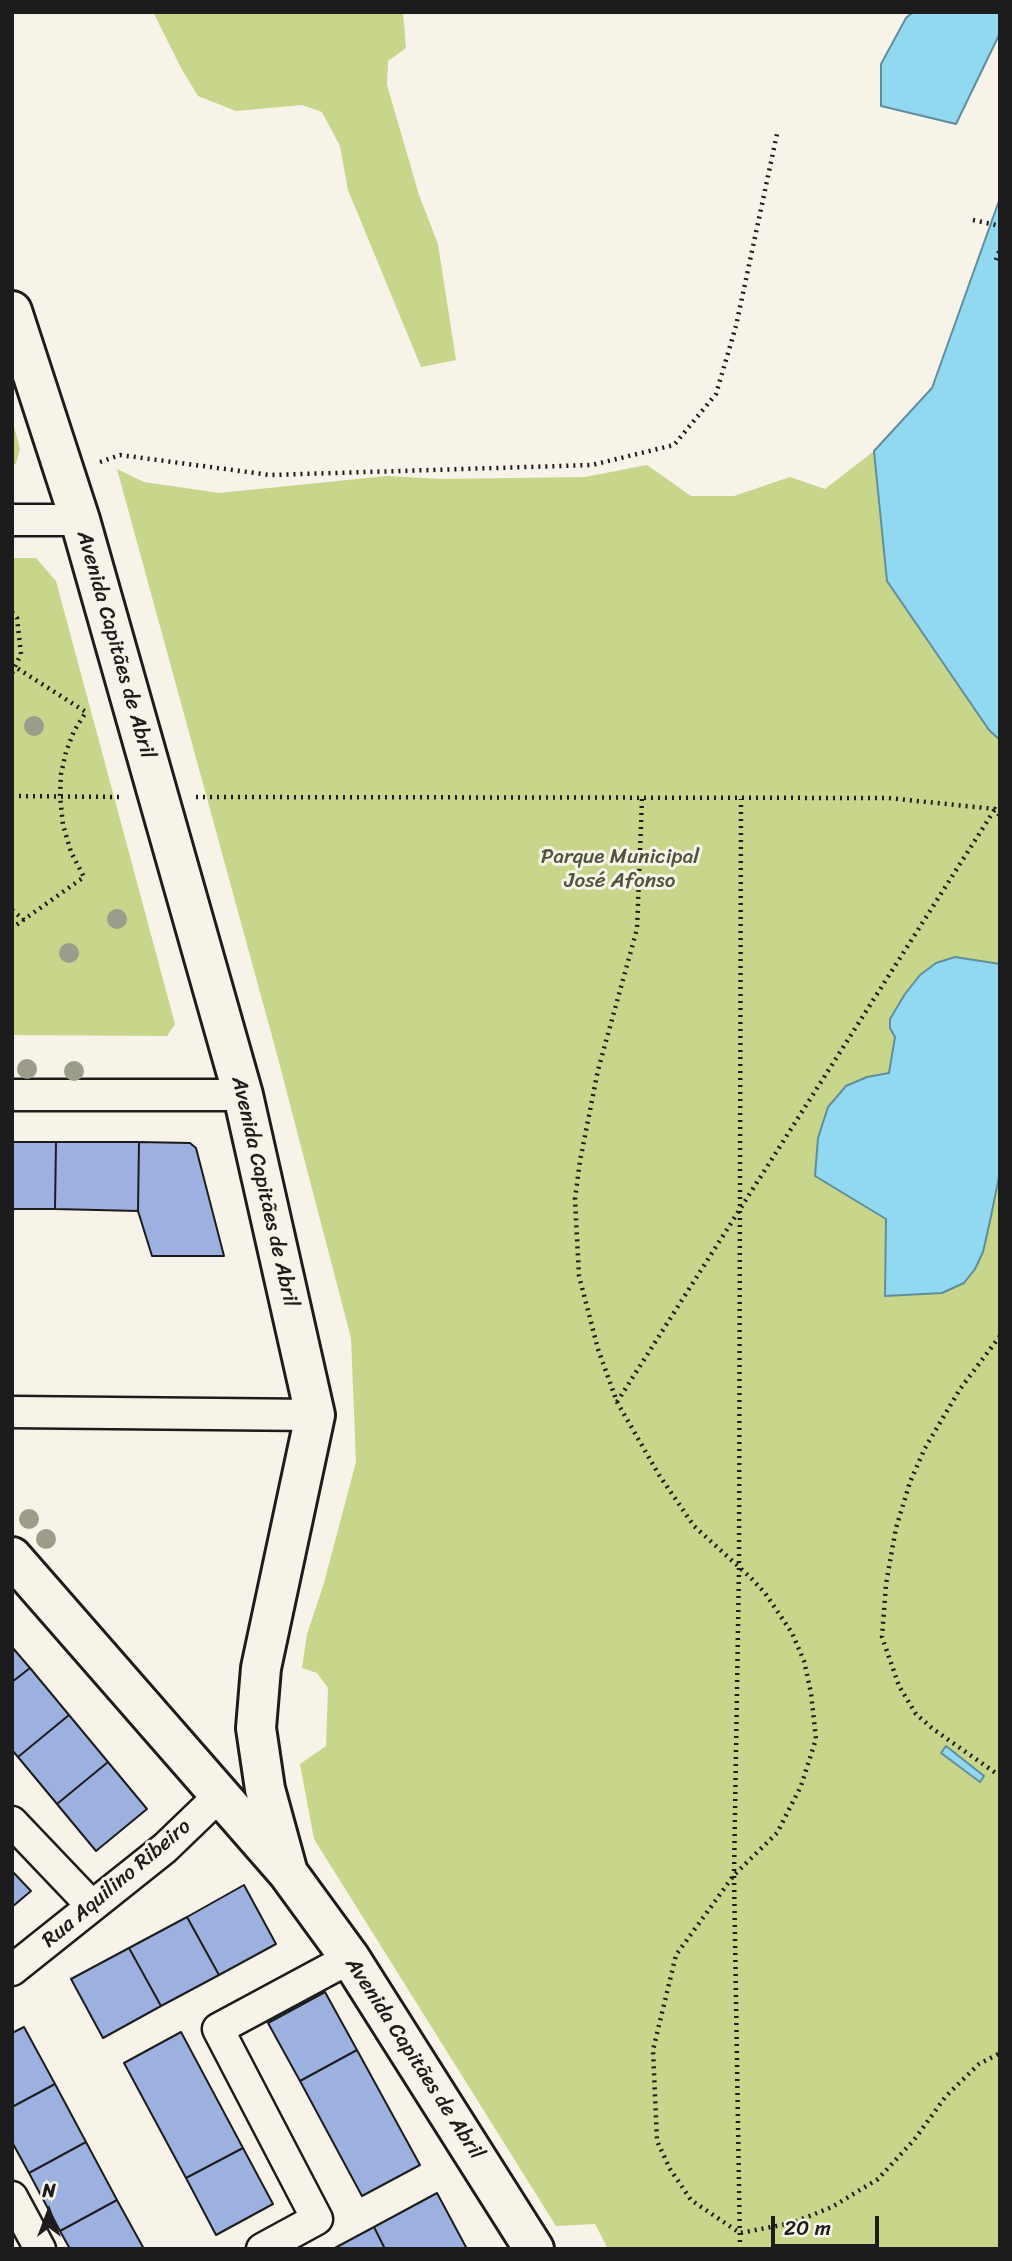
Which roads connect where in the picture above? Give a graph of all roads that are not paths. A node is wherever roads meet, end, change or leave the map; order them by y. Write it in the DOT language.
graph roads {
  1 [pos="12,312"];
  2 [pos="12,520"];
  3 [pos="80,520"];
  4 [pos="12,1095"];
  5 [pos="243,1096"];
  6 [pos="12,1412"];
  7 [pos="315,1415"];
  8 [pos="12,1557"];
  9 [pos="220,1796"];
  10 [pos="12,1822"];
  11 [pos="288,1873"];
  12 [pos="92,1906"];
  13 [pos="350,1958"];
  14 [pos="12,1970"];
  15 [pos="12,2197"];
  16 [pos="40,2249"];
  17 [pos="262,2249"];
  18 [pos="534,2249"];
  1 -- 3 [label="street, Avenida Capitães de Abril"];
  2 -- 3 [label="street"];
  3 -- 5 [label="street, Avenida Capitães de Abril"];
  4 -- 5 [label="street"];
  5 -- 7 [label="street, Avenida Capitães de Abril"];
  6 -- 7 [label="street"];
  7 -- 11 [label="street, Avenida Capitães de Abril"];
  8 -- 9 [label="street, Avenida Capitães de Abril"];
  9 -- 11 [label="street, Avenida Capitães de Abril"];
  9 -- 12 [label="street, Rua Aquilino Ribeiro"];
  10 -- 12 [label="street"];
  11 -- 13 [label="street, Avenida Capitães de Abril"];
  12 -- 14 [label="street, Rua Aquilino Ribeiro"];
  13 -- 17 [label="street"];
  13 -- 18 [label="street, Avenida Capitães de Abril"];
  15 -- 16 [label="street"];
}
